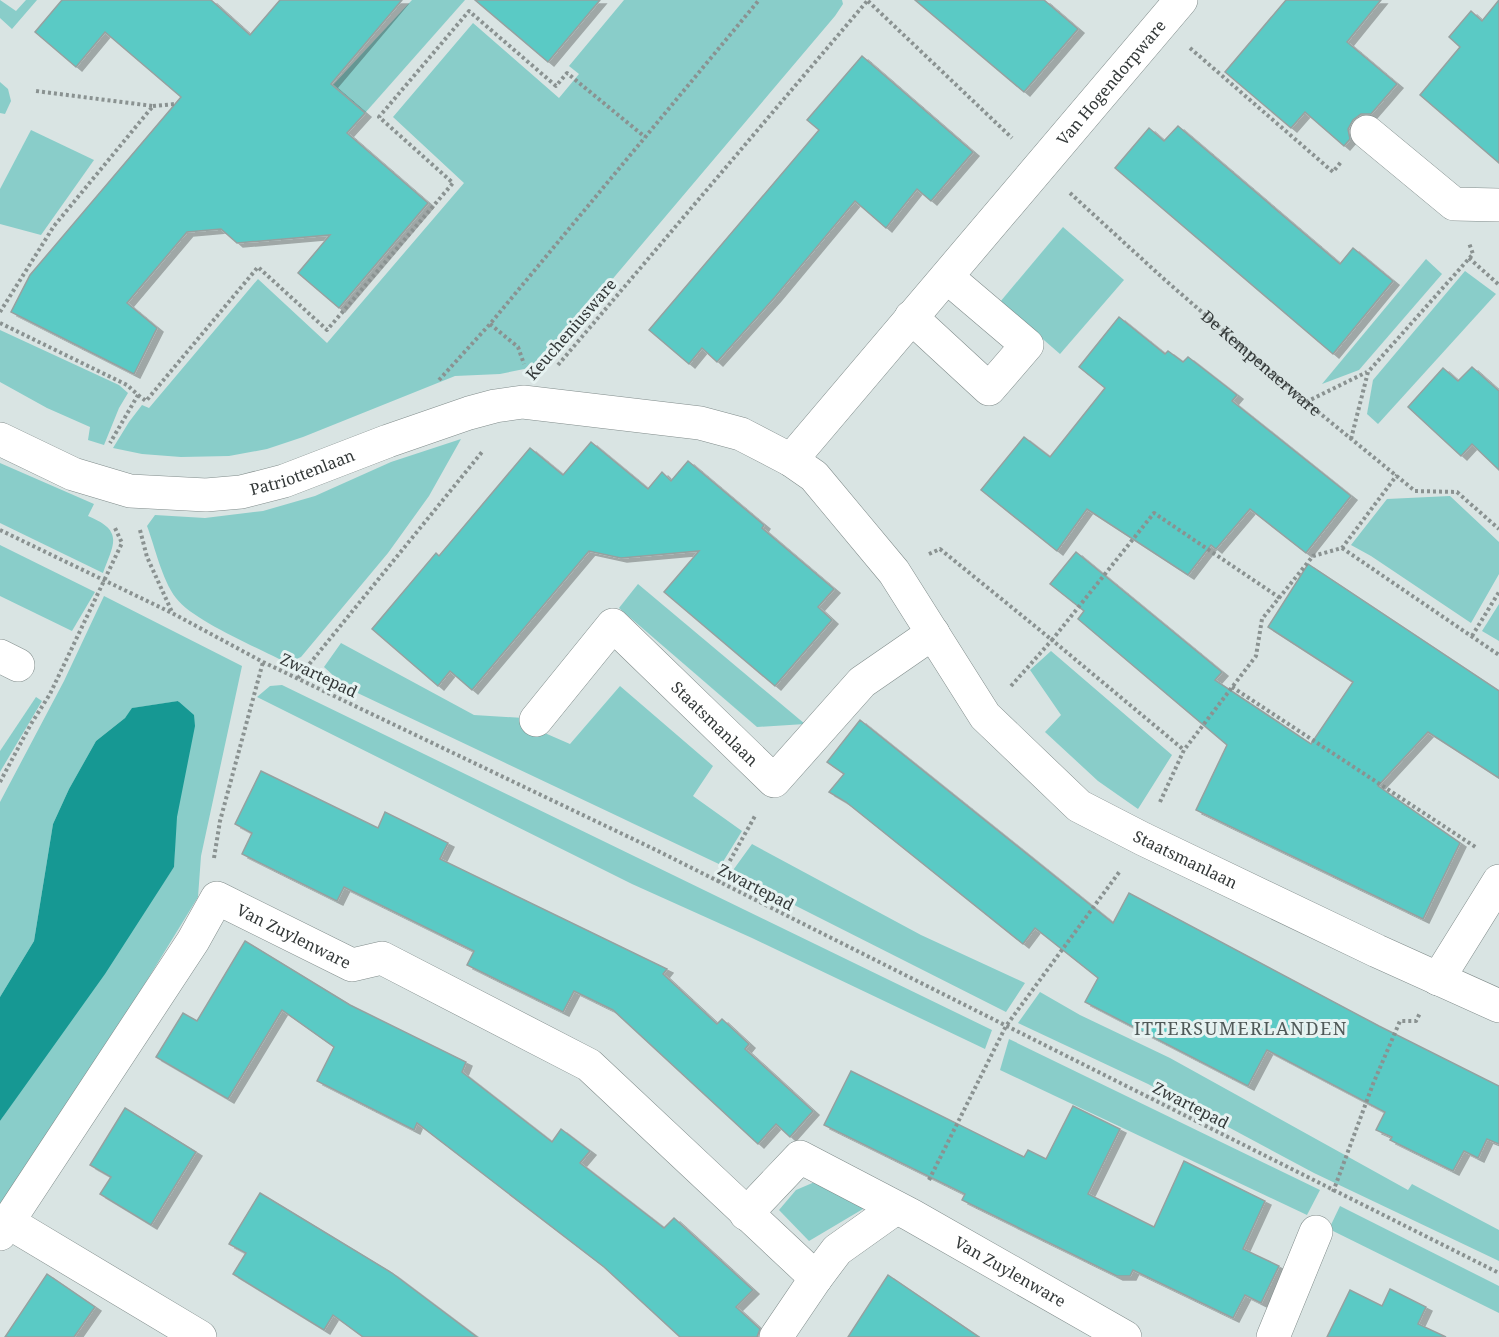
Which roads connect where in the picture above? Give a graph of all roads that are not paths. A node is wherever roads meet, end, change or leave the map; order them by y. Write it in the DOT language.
graph roads {
  1 [pos="1172,11"];
  2 [pos="1367,132"];
  3 [pos="1499,205"];
  4 [pos="947,277"];
  5 [pos="911,317"];
  6 [pos="469,413"];
  7 [pos="0,439"];
  8 [pos="791,460"];
  9 [pos="933,633"];
  10 [pos="536,720"];
  11 [pos="1499,881"];
  12 [pos="1438,979"];
  13 [pos="1499,1006"];
  14 [pos="896,1209"];
  15 [pos="746,1214"];
  16 [pos="4,1228"];
  17 [pos="1316,1232"];
  18 [pos="816,1278"];
  19 [pos="200,1337"];
  20 [pos="776,1337"];
  21 [pos="1125,1337"];
  22 [pos="1273,1337"];
  1 -- 4 [label="street, Van Hogendorpware"];
  2 -- 3 [label="street"];
  4 -- 5 [label="street"];
  4 -- 5 [label="street"];
  5 -- 8 [label="street"];
  6 -- 7 [label="street, Patriottenlaan"];
  6 -- 8 [label="street, Staatsmanlaan"];
  8 -- 9 [label="street, Staatsmanlaan"];
  9 -- 10 [label="street, Staatsmanlaan"];
  9 -- 12 [label="street, Staatsmanlaan"];
  11 -- 12 [label="street"];
  12 -- 13 [label="street, Staatsmanlaan"];
  14 -- 15 [label="street, Van Zuylenware"];
  14 -- 18 [label="street"];
  14 -- 21 [label="street, Van Zuylenware"];
  15 -- 16 [label="street, Van Zuylenware"];
  15 -- 18 [label="street, Van Zuylenware"];
  16 -- 19 [label="street"];
  17 -- 22 [label="street"];
  18 -- 20 [label="street"];
}
